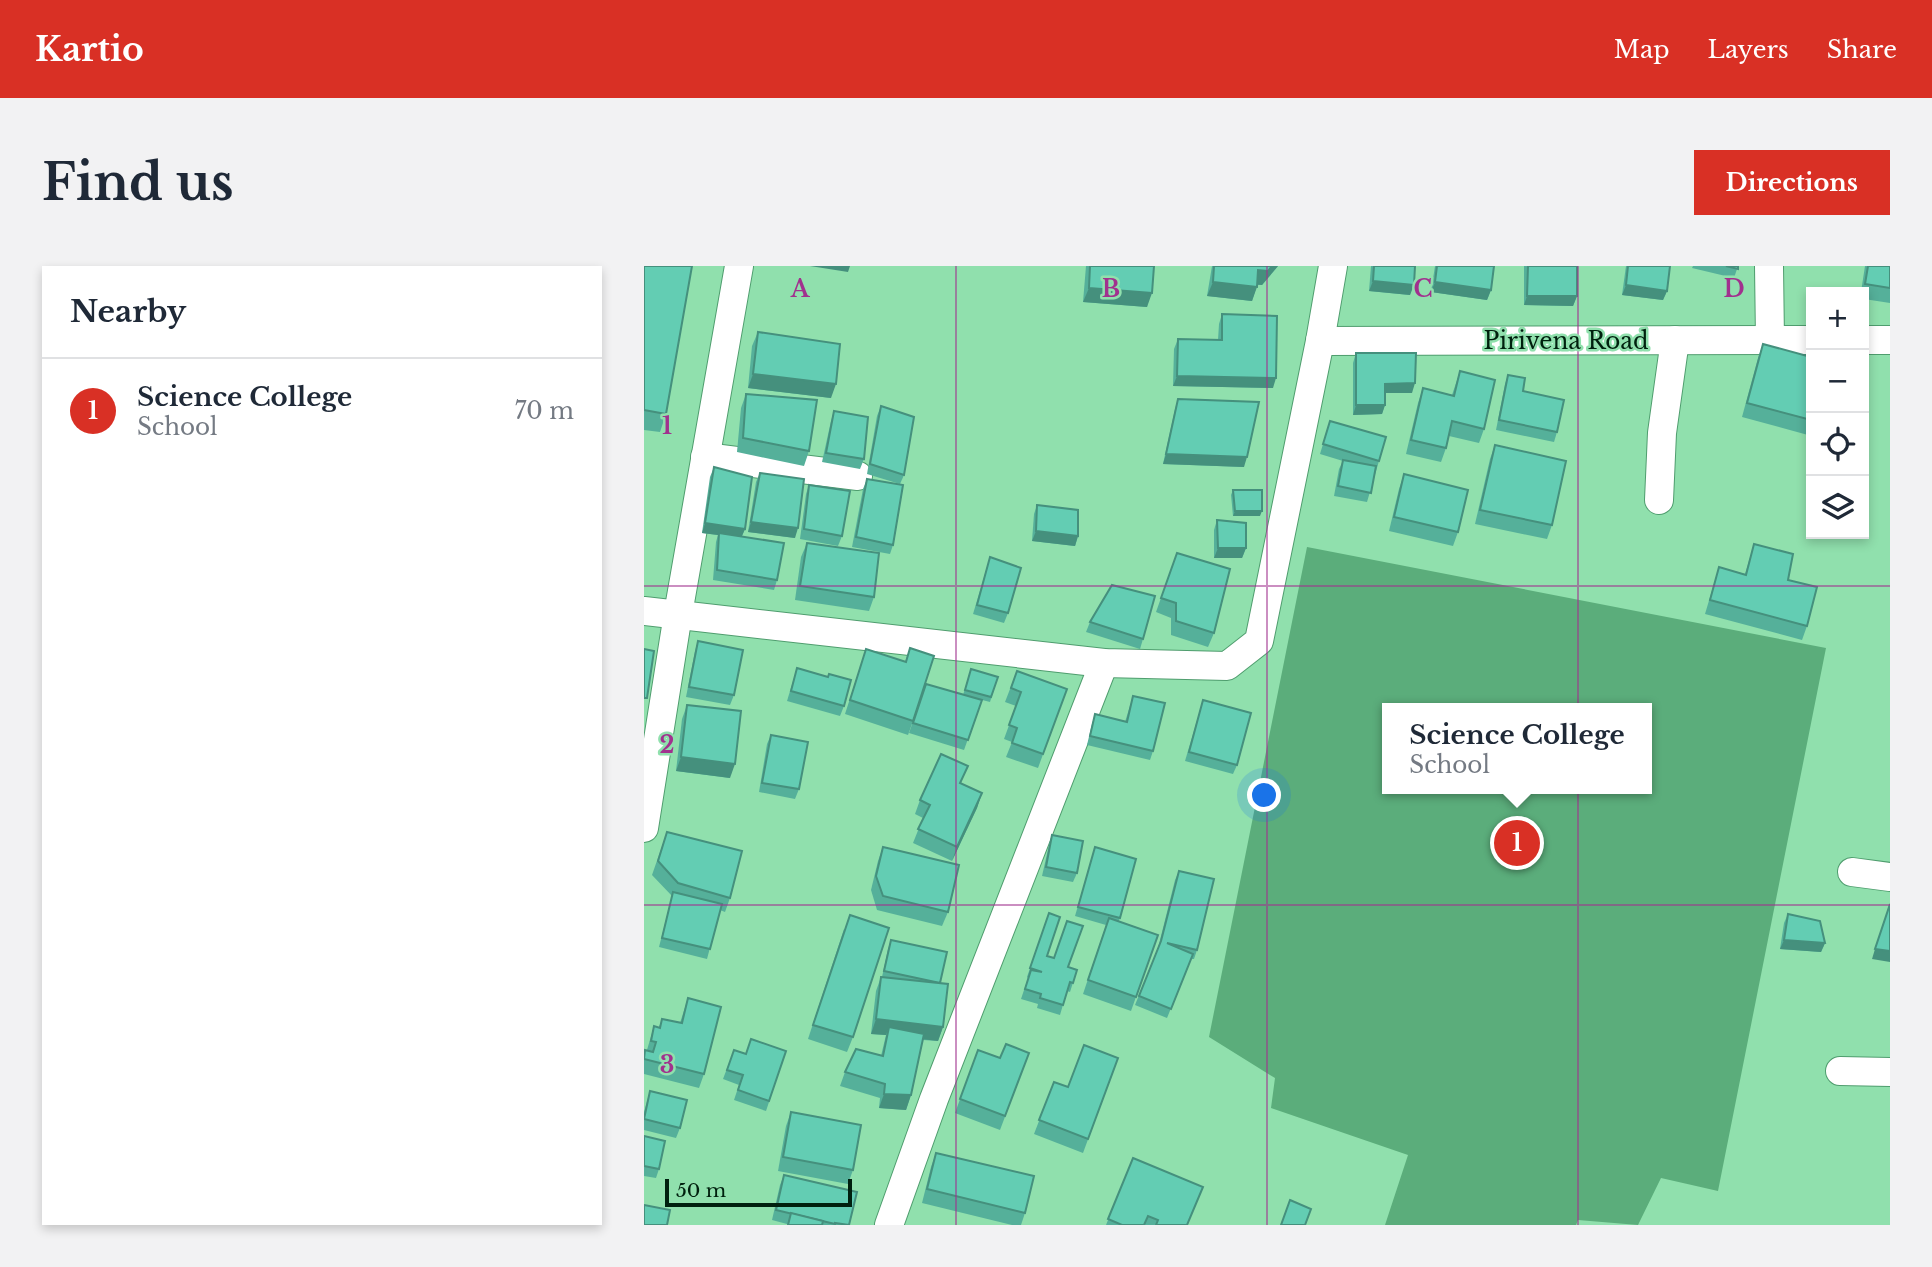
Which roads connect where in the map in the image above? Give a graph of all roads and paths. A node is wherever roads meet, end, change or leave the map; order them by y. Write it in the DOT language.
graph roads {
  1 [pos="739,266"];
  2 [pos="1333,266"];
  3 [pos="1769,266"];
  4 [pos="1675,340"];
  5 [pos="1770,340"];
  6 [pos="1806,340"];
  7 [pos="1869,340"];
  8 [pos="1890,340"];
  9 [pos="1320,341"];
  10 [pos="705,457"];
  11 [pos="858,476"];
  12 [pos="1659,500"];
  13 [pos="644,611"];
  14 [pos="678,614"];
  15 [pos="1104,663"];
  16 [pos="644,828"];
  17 [pos="1852,872"];
  18 [pos="1890,877"];
  19 [pos="1840,1071"];
  20 [pos="1890,1072"];
  21 [pos="888,1225"];
  1 -- 10 [label="street"];
  2 -- 9 [label="street"];
  3 -- 5 [label="street"];
  4 -- 5 [label="street, Pirivena Road"];
  4 -- 9 [label="street, Pirivena Road"];
  4 -- 12 [label="street"];
  5 -- 6 [label="street, Pirivena Road"];
  7 -- 8 [label="street"];
  9 -- 15 [label="street"];
  10 -- 11 [label="street"];
  10 -- 14 [label="street"];
  13 -- 14 [label="street"];
  14 -- 15 [label="street"];
  14 -- 16 [label="street"];
  15 -- 21 [label="street"];
  17 -- 18 [label="street"];
  19 -- 20 [label="street"];
}
